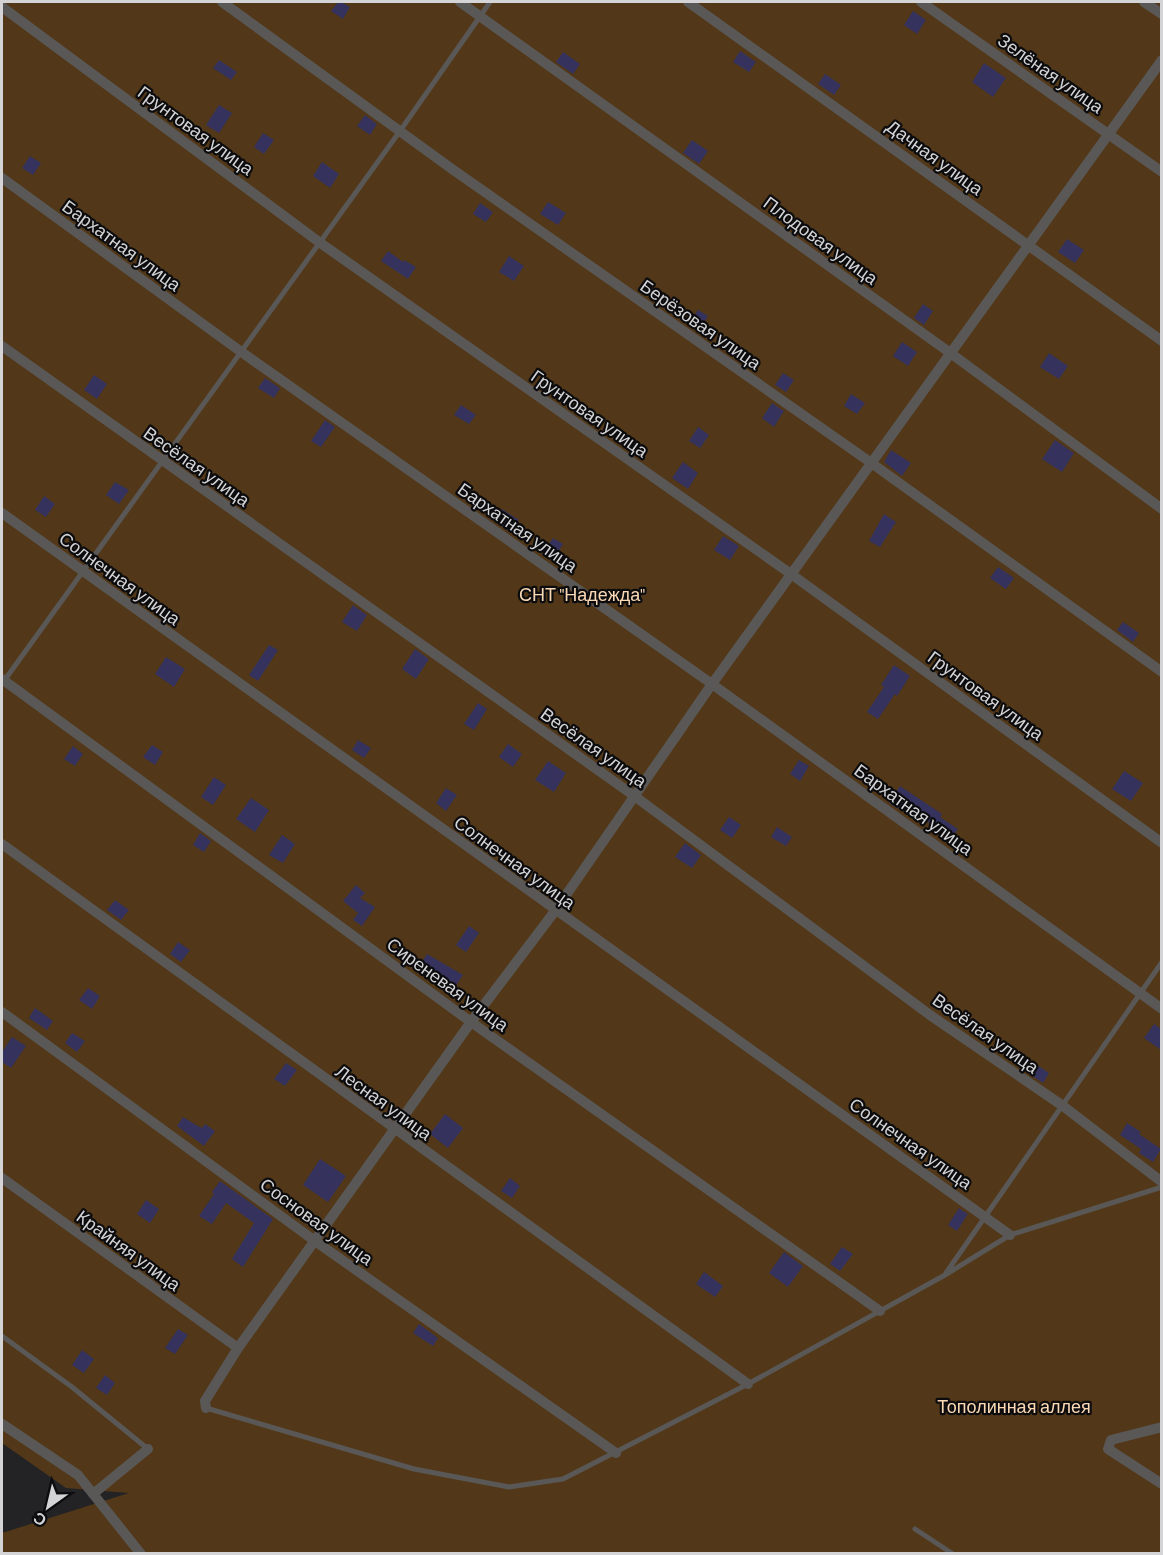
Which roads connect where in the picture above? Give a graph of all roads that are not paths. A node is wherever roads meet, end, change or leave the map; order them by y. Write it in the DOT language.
graph roads {
  1 [pos="222,2"];
  2 [pos="460,2"];
  3 [pos="490,2"];
  4 [pos="688,2"];
  5 [pos="921,2"];
  6 [pos="1144,2"];
  7 [pos="2,7"];
  8 [pos="1161,14"];
  9 [pos="480,16"];
  10 [pos="1161,60"];
  11 [pos="400,130"];
  12 [pos="1108,133"];
  13 [pos="1161,172"];
  14 [pos="2,178"];
  15 [pos="319,242"];
  16 [pos="1028,244"];
  17 [pos="1161,341"];
  18 [pos="2,346"];
  19 [pos="240,351"];
  20 [pos="950,352"];
  21 [pos="161,460"];
  22 [pos="870,462"];
  23 [pos="1161,509"];
  24 [pos="2,513"];
  25 [pos="82,571"];
  26 [pos="791,574"];
  27 [pos="1161,672"];
  28 [pos="2,681"];
  29 [pos="712,684"];
  30 [pos="633,795"];
  31 [pos="1161,843"];
  32 [pos="2,844"];
  33 [pos="555,911"];
  34 [pos="1161,962"];
  35 [pos="1139,992"];
  36 [pos="1161,1009"];
  37 [pos="2,1012"];
  38 [pos="471,1022"];
  39 [pos="1063,1106"];
  40 [pos="395,1130"];
  41 [pos="2,1178"];
  42 [pos="1161,1182"];
  43 [pos="1161,1187"];
  44 [pos="985,1215"];
  45 [pos="1011,1235"];
  46 [pos="315,1241"];
  47 [pos="945,1275"];
  48 [pos="880,1311"];
  49 [pos="2,1336"];
  50 [pos="238,1348"];
  51 [pos="748,1384"];
  52 [pos="206,1408"];
  53 [pos="2,1424"];
  54 [pos="1161,1427"];
  55 [pos="148,1449"];
  56 [pos="616,1453"];
  57 [pos="1161,1484"];
  58 [pos="93,1494"];
  59 [pos="915,1529"];
  60 [pos="141,1554"];
  61 [pos="953,1554"];
  1 -- 11 [label="street, Берёзовая улица"];
  2 -- 9 [label="street, Плодовая улица"];
  3 -- 9 [label="lane"];
  4 -- 16 [label="street, Дачная улица"];
  5 -- 12 [label="street, Зелёная улица"];
  6 -- 8 [label="street"];
  7 -- 15 [label="street, Грунтовая улица"];
  9 -- 11 [label="lane"];
  9 -- 20 [label="street, Плодовая улица"];
  10 -- 12 [label="street"];
  11 -- 15 [label="lane"];
  11 -- 22 [label="street, Берёзовая улица"];
  12 -- 13 [label="street, Зелёная улица"];
  12 -- 16 [label="street"];
  14 -- 19 [label="street, Бархатная улица"];
  15 -- 19 [label="lane"];
  15 -- 26 [label="street, Грунтовая улица"];
  16 -- 17 [label="street, Дачная улица"];
  16 -- 20 [label="street"];
  18 -- 21 [label="street, Весёлая улица"];
  19 -- 21 [label="lane"];
  19 -- 29 [label="street, Бархатная улица"];
  20 -- 22 [label="street"];
  20 -- 23 [label="street, Плодовая улица"];
  21 -- 25 [label="lane"];
  21 -- 30 [label="street, Весёлая улица"];
  22 -- 26 [label="street"];
  22 -- 27 [label="street, Берёзовая улица"];
  24 -- 25 [label="street, Солнечная улица"];
  25 -- 28 [label="lane"];
  25 -- 33 [label="street, Солнечная улица"];
  26 -- 29 [label="street"];
  26 -- 31 [label="street, Грунтовая улица"];
  28 -- 38 [label="street, Сиреневая улица"];
  29 -- 30 [label="street"];
  29 -- 35 [label="street, Бархатная улица"];
  30 -- 33 [label="street"];
  30 -- 39 [label="street, Весёлая улица"];
  32 -- 40 [label="street, Лесная улица"];
  33 -- 38 [label="street"];
  33 -- 44 [label="street, Солнечная улица"];
  34 -- 35 [label="lane"];
  35 -- 36 [label="street, Бархатная улица"];
  35 -- 39 [label="lane"];
  37 -- 46 [label="street, Сосновая улица"];
  38 -- 40 [label="street"];
  38 -- 48 [label="street, Сиреневая улица"];
  39 -- 42 [label="street, Весёлая улица"];
  39 -- 44 [label="lane"];
  40 -- 46 [label="street"];
  40 -- 51 [label="street, Лесная улица"];
  41 -- 50 [label="street, Крайняя улица"];
  43 -- 45 [label="lane"];
  44 -- 45 [label="street, Солнечная улица"];
  44 -- 47 [label="lane"];
  45 -- 47 [label="lane"];
  46 -- 50 [label="street"];
  46 -- 56 [label="street, Сосновая улица"];
  47 -- 48 [label="lane"];
  48 -- 51 [label="lane"];
  49 -- 55 [label="lane"];
  50 -- 52 [label="street"];
  51 -- 56 [label="lane"];
  52 -- 56 [label="lane"];
  53 -- 58 [label="street"];
  54 -- 57 [label="street"];
  55 -- 58 [label="street"];
  58 -- 60 [label="street"];
  59 -- 61 [label="lane"];
}
